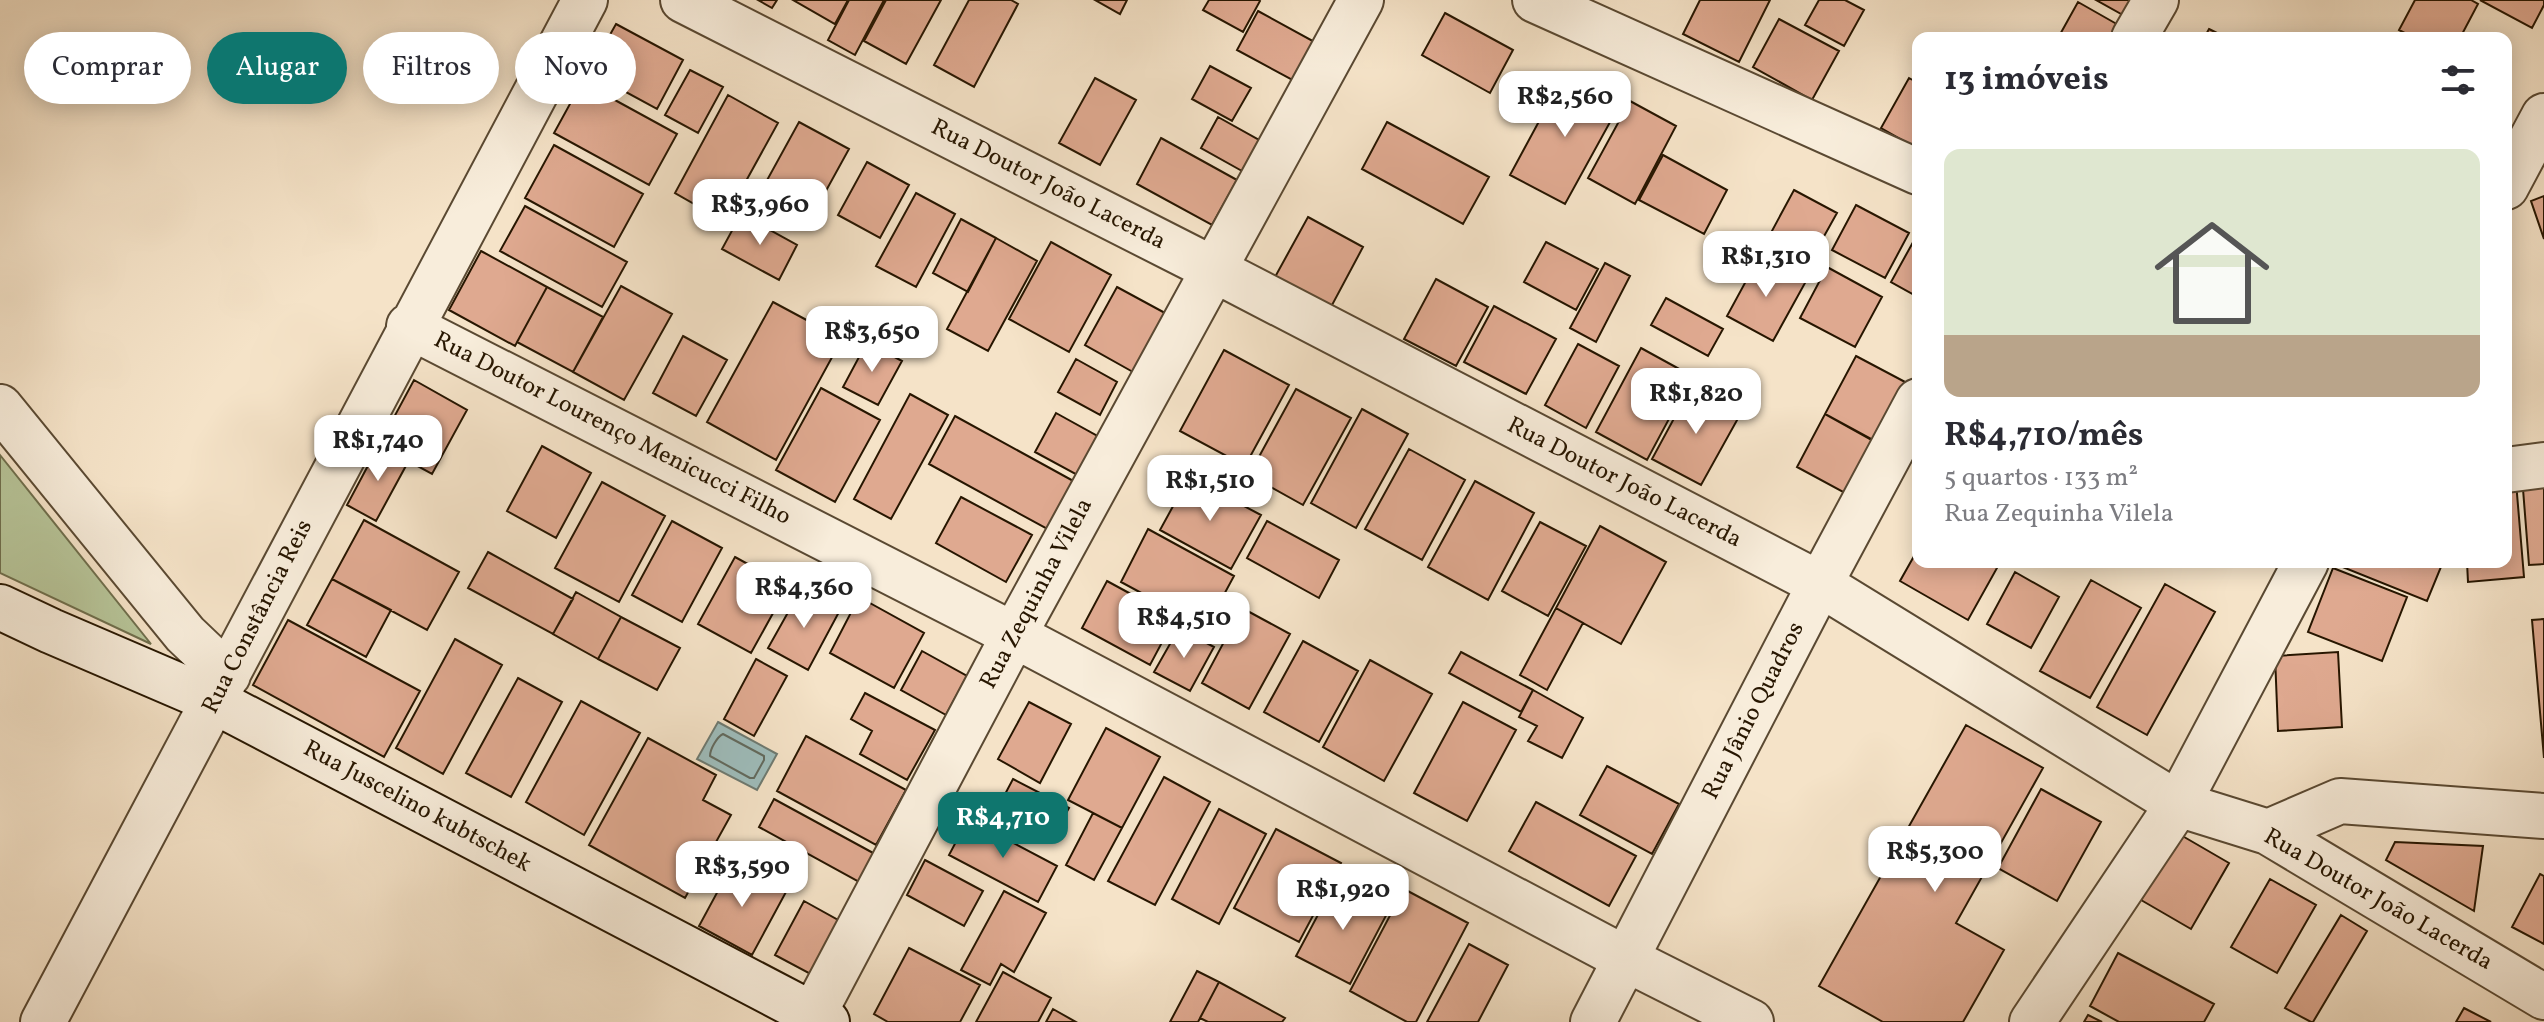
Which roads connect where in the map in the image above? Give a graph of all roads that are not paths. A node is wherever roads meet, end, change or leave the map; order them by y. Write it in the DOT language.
graph roads {
  1 [pos="585,0"];
  2 [pos="683,0"];
  3 [pos="1361,0"];
  4 [pos="1535,0"];
  5 [pos="2156,0"];
  6 [pos="2137,32"];
  7 [pos="2544,116"];
  8 [pos="1912,169"];
  9 [pos="2512,176"];
  10 [pos="1213,269"];
  11 [pos="409,326"];
  12 [pos="0,407"];
  13 [pos="1912,412"];
  14 [pos="2544,465"];
  15 [pos="2512,469"];
  16 [pos="2303,568"];
  17 [pos="1820,584"];
  18 [pos="0,607"];
  19 [pos="1014,635"];
  20 [pos="221,688"];
  21 [pos="2178,804"];
  22 [pos="2544,816"];
  23 [pos="2268,832"];
  24 [pos="1626,959"];
  25 [pos="2544,997"];
  26 [pos="816,1020"];
  27 [pos="43,1022"];
  28 [pos="1593,1022"];
  29 [pos="1751,1022"];
  30 [pos="2032,1022"];
  1 -- 11 [label="street, Rua Constância Reis"];
  2 -- 10 [label="street, Rua Doutor João Lacerda"];
  3 -- 10 [label="street, Rua Zequinha Vilela"];
  4 -- 8 [label="street"];
  5 -- 6 [label="street"];
  7 -- 9 [label="street"];
  10 -- 17 [label="street, Rua Doutor João Lacerda"];
  10 -- 19 [label="street, Rua Zequinha Vilela"];
  11 -- 19 [label="street, Rua Doutor Lourenço Menicucci Filho"];
  11 -- 20 [label="street, Rua Constância Reis"];
  12 -- 20 [label="street"];
  13 -- 17 [label="street, Rua Jânio Quadros"];
  14 -- 15 [label="street"];
  16 -- 21 [label="street"];
  17 -- 21 [label="street, Rua Doutor João Lacerda"];
  17 -- 24 [label="street, Rua Jânio Quadros"];
  18 -- 20 [label="street, Rua Juscelino kubtschek"];
  19 -- 24 [label="street, Rua Doutor Lourenço Menicucci Filho"];
  19 -- 26 [label="street, Rua Zequinha Vilela"];
  20 -- 26 [label="street, Rua Juscelino kubtschek"];
  20 -- 27 [label="street, Rua Constância Reis"];
  21 -- 23 [label="street, Rua Doutor João Lacerda"];
  21 -- 30 [label="street"];
  22 -- 23 [label="street"];
  23 -- 25 [label="street, Rua Doutor João Lacerda"];
  24 -- 28 [label="street, Rua Jânio Quadros"];
  24 -- 29 [label="street, Rua Doutor Lourenço Menicucci Filho"];
}
